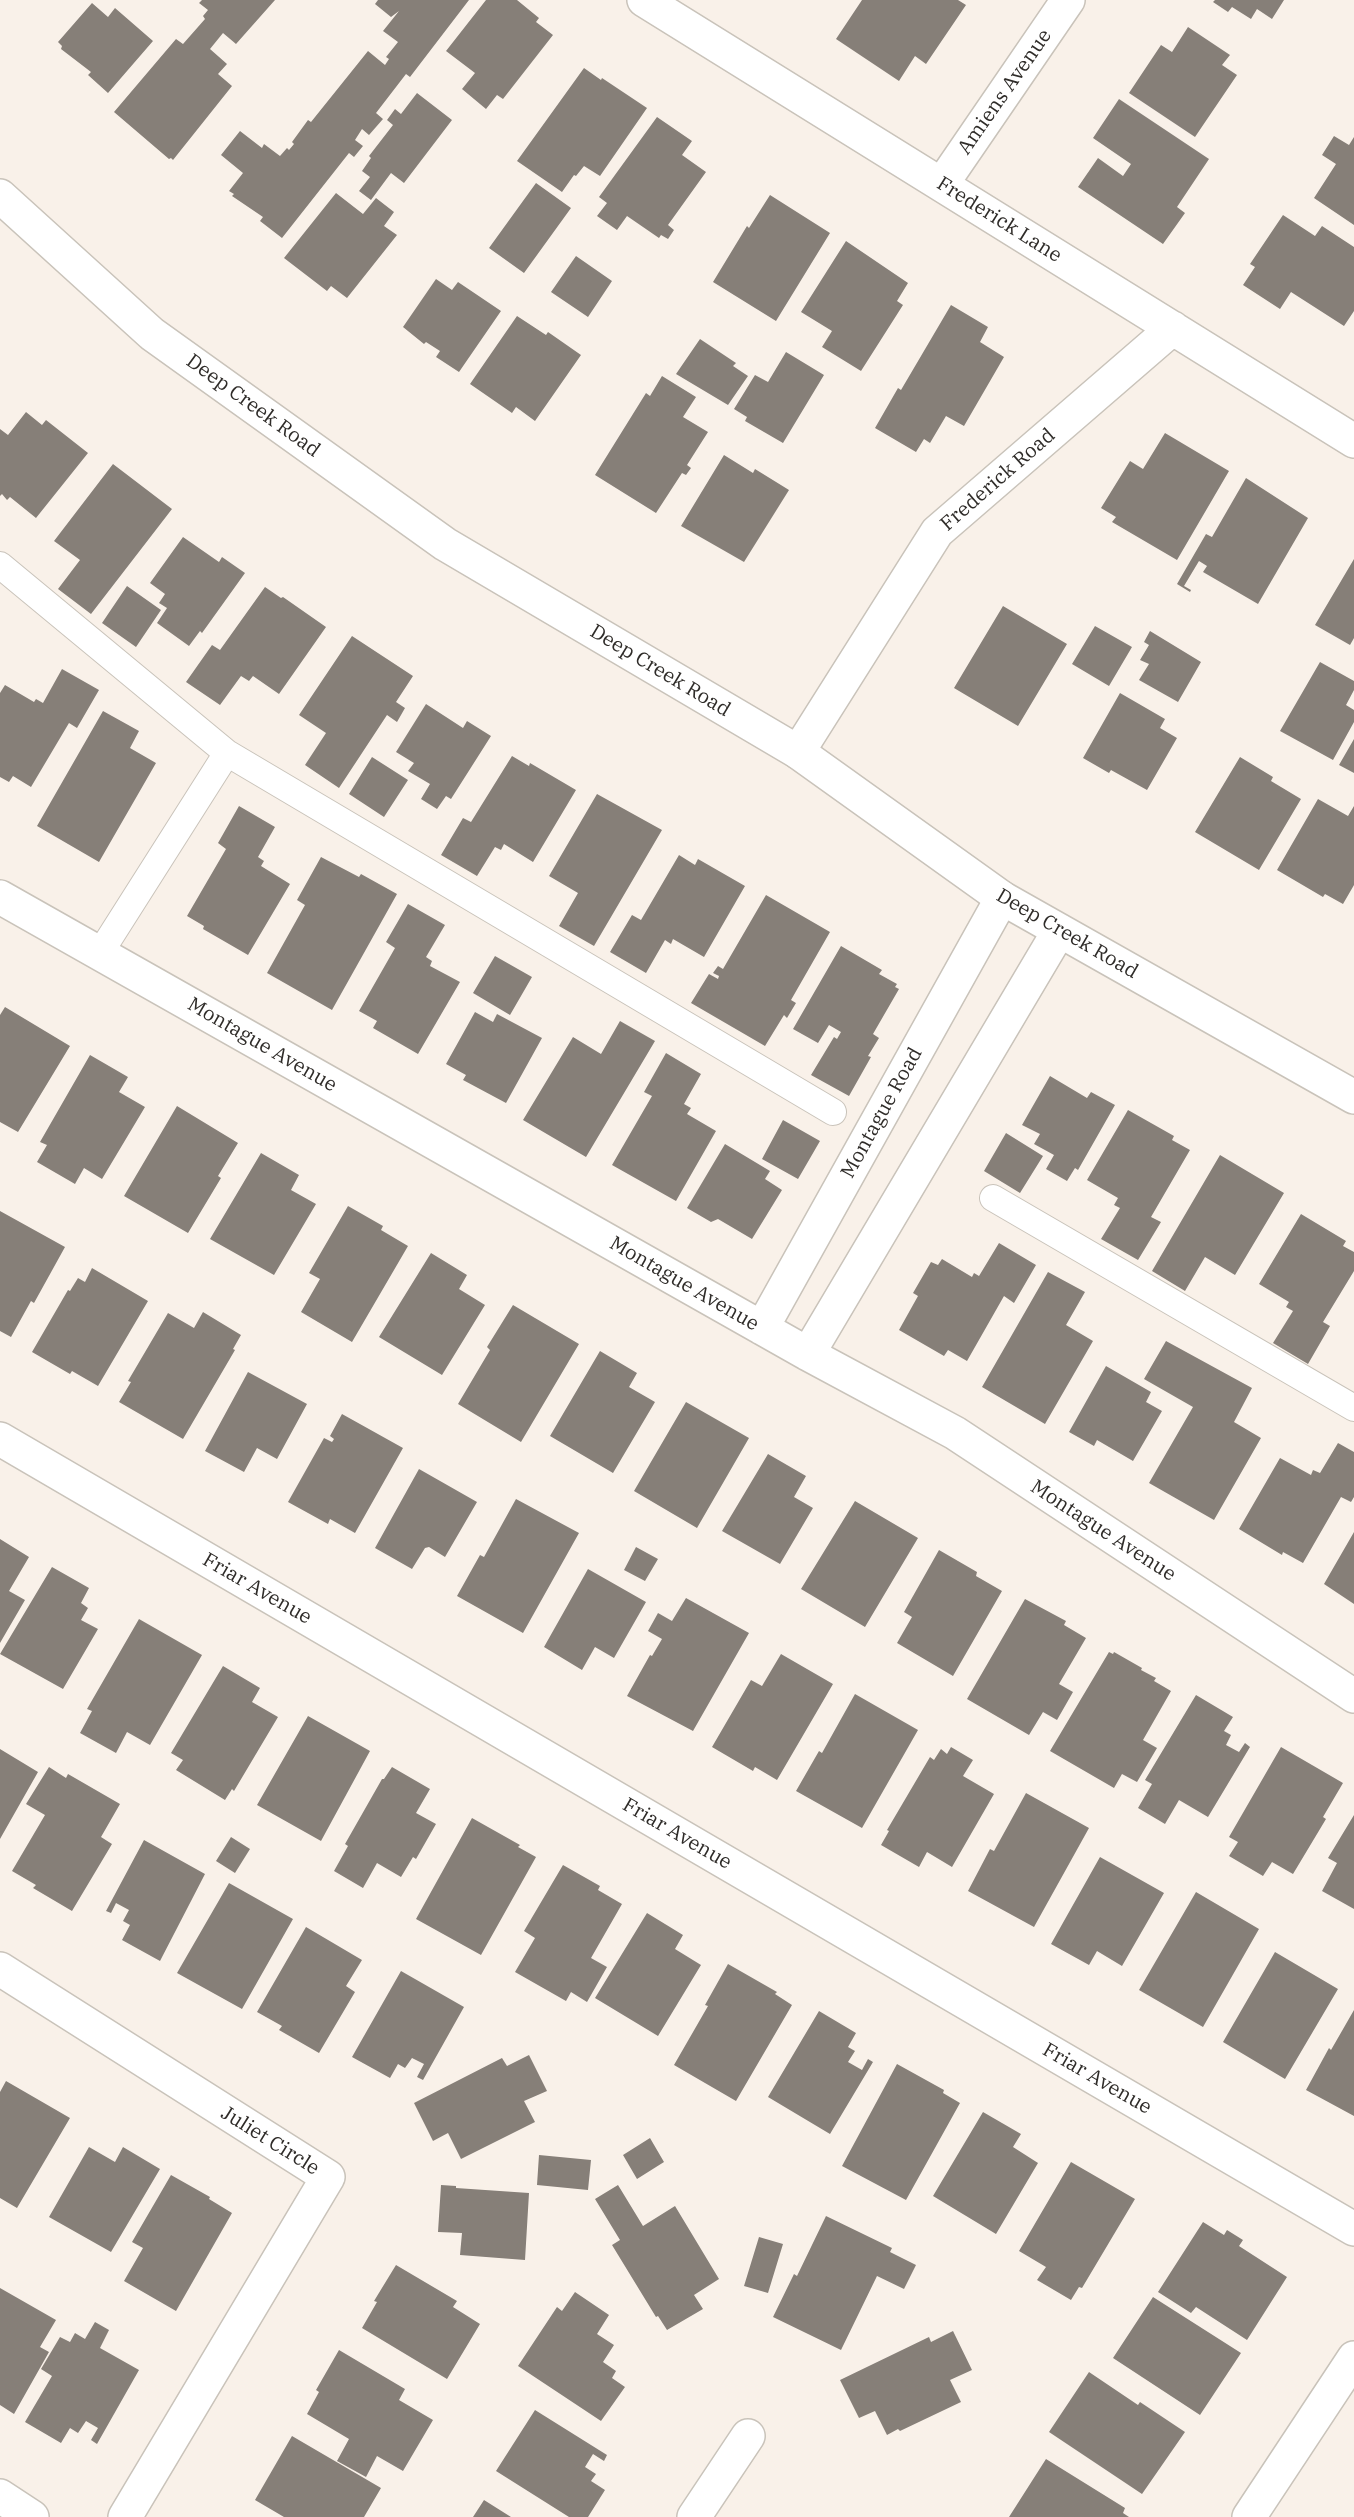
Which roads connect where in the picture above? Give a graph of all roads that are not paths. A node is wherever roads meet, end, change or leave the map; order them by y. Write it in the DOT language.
graph roads {
  1 [pos="644,0"];
  2 [pos="1068,0"];
  3 [pos="942,184"];
  4 [pos="0,196"];
  5 [pos="1173,328"];
  6 [pos="1354,441"];
  7 [pos="0,565"];
  8 [pos="798,752"];
  9 [pos="226,753"];
  10 [pos="0,897"];
  11 [pos="1002,898"];
  12 [pos="1059,931"];
  13 [pos="100,953"];
  14 [pos="1354,1097"];
  15 [pos="833,1112"];
  16 [pos="993,1198"];
  17 [pos="762,1328"];
  18 [pos="808,1354"];
  19 [pos="1354,1408"];
  20 [pos="0,1439"];
  21 [pos="1354,1696"];
  22 [pos="0,1969"];
  23 [pos="1354,2229"];
  24 [pos="1354,2358"];
  25 [pos="748,2436"];
  26 [pos="0,2496"];
  27 [pos="1252,2516"];
  28 [pos="32,2517"];
  29 [pos="125,2517"];
  30 [pos="694,2517"];
  1 -- 3 [label="street, Frederick Lane"];
  2 -- 3 [label="street, Amiens Avenue"];
  3 -- 5 [label="street, Frederick Lane"];
  4 -- 8 [label="street, Deep Creek Road"];
  5 -- 6 [label="street, Frederick Lane"];
  5 -- 8 [label="street, Frederick Road"];
  7 -- 9 [label="lane"];
  8 -- 11 [label="street, Deep Creek Road"];
  9 -- 13 [label="lane"];
  9 -- 15 [label="lane"];
  10 -- 13 [label="street, Montague Avenue"];
  11 -- 12 [label="street, Deep Creek Road"];
  11 -- 17 [label="street, Montague Road"];
  12 -- 14 [label="street, Deep Creek Road"];
  12 -- 18 [label="street"];
  13 -- 17 [label="street, Montague Avenue"];
  16 -- 19 [label="lane"];
  17 -- 18 [label="street, Montague Avenue"];
  18 -- 21 [label="street, Montague Avenue"];
  20 -- 23 [label="street, Friar Avenue"];
  22 -- 29 [label="street, Juliet Circle"];
  24 -- 27 [label="street"];
  25 -- 30 [label="street"];
  26 -- 28 [label="street"];
}
